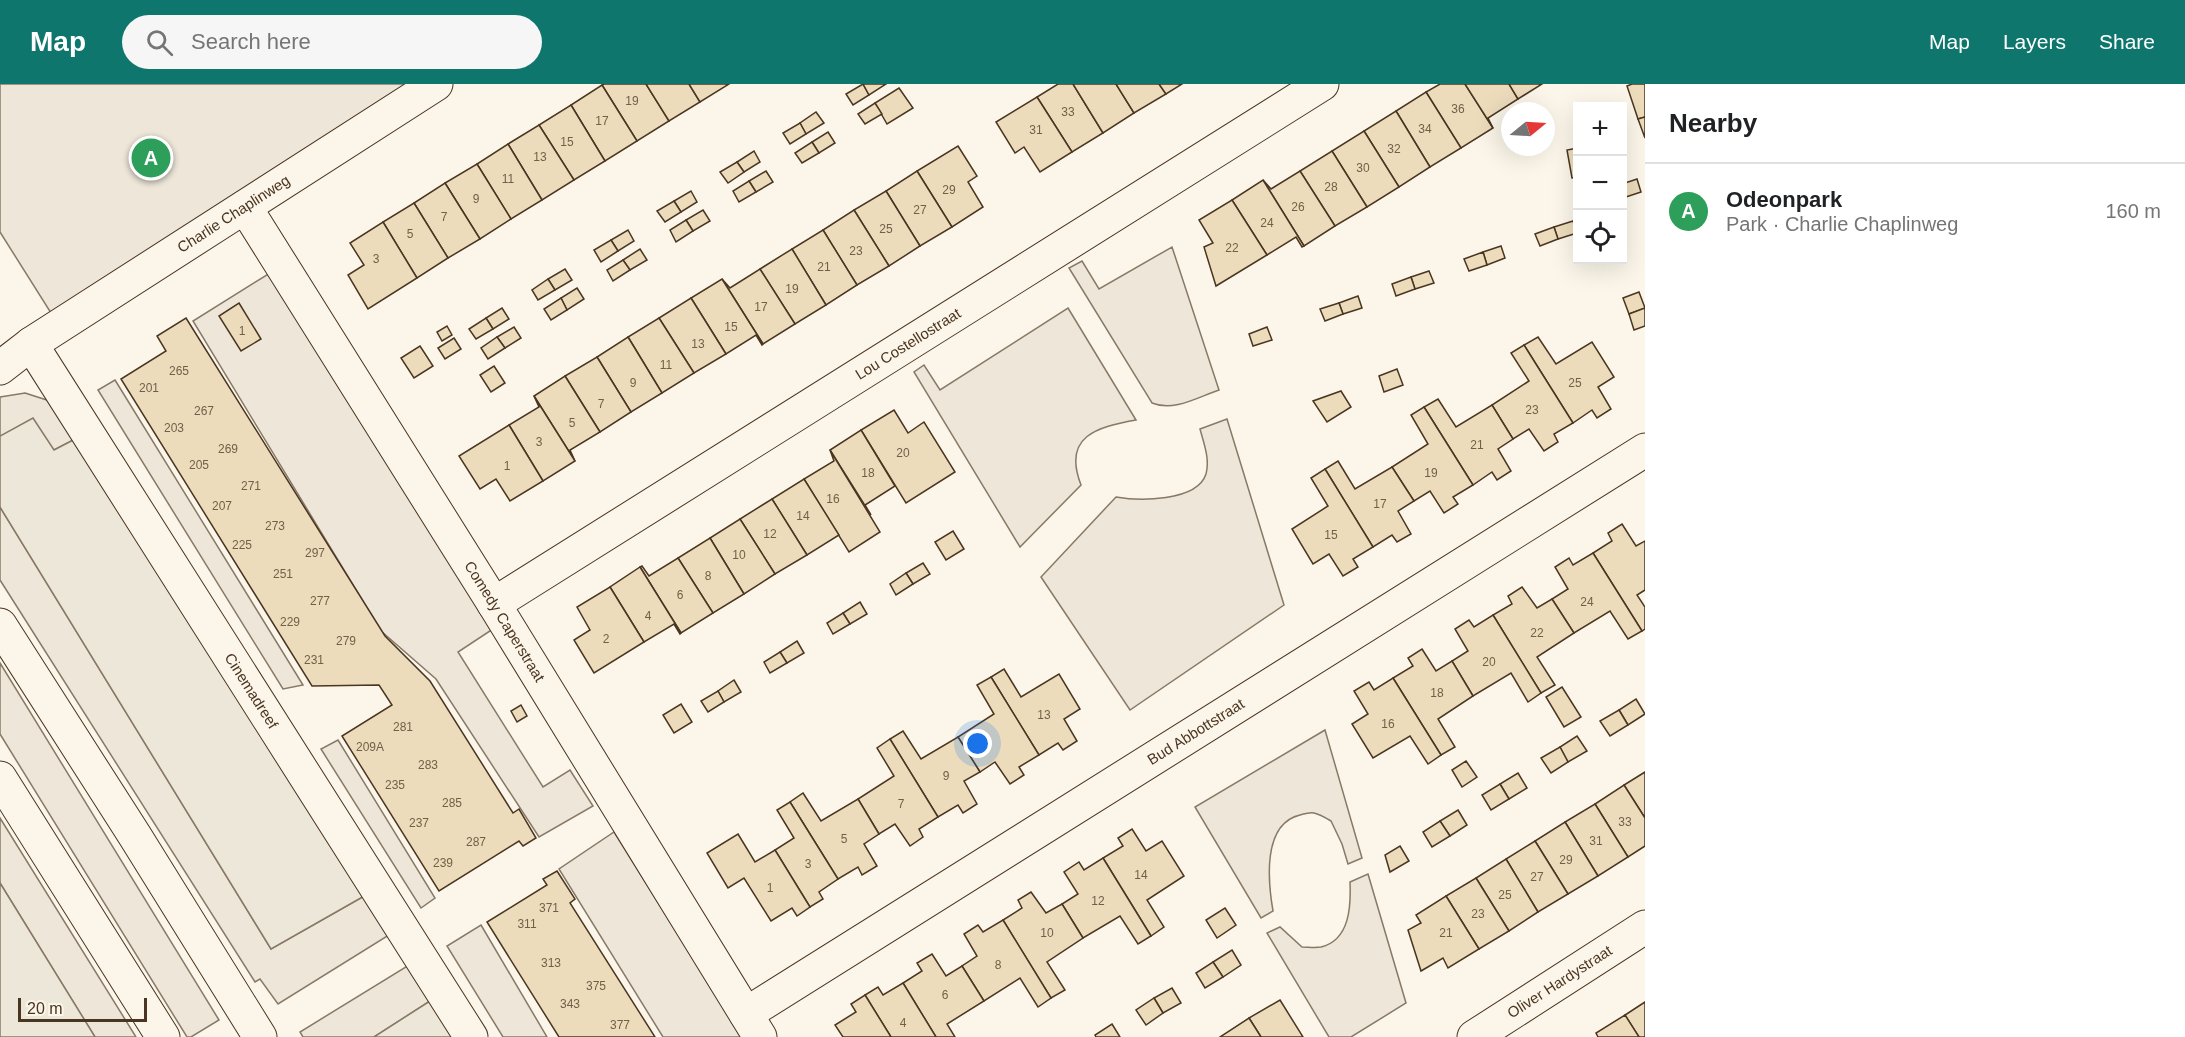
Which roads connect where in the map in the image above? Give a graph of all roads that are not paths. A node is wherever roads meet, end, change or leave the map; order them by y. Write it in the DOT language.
graph roads {
  1 [pos="436,84"];
  2 [pos="1322,84"];
  3 [pos="245,207"];
  4 [pos="31,344"];
  5 [pos="0,357"];
  6 [pos="0,368"];
  7 [pos="1645,450"];
  8 [pos="494,604"];
  9 [pos="0,625"];
  10 [pos="0,778"];
  11 [pos="1645,927"];
  12 [pos="753,1025"];
  13 [pos="164,1037"];
  14 [pos="260,1037"];
  15 [pos="471,1037"];
  16 [pos="1474,1037"];
  1 -- 3 [label="street, Charlie Chaplinweg"];
  2 -- 8 [label="street, Lou Costellostraat"];
  3 -- 4 [label="street, Charlie Chaplinweg"];
  3 -- 8 [label="street, Comedy Caperstraat"];
  4 -- 5 [label="street, Charlie Chaplinweg"];
  4 -- 6 [label="street, Charlie Chaplinweg"];
  4 -- 15 [label="street, Cinemadreef"];
  7 -- 12 [label="street, Bud Abbottstraat"];
  8 -- 12 [label="street, Comedy Caperstraat"];
  9 -- 14 [label="street"];
  10 -- 13 [label="street"];
  11 -- 16 [label="street, Oliver Hardystraat"];
}
